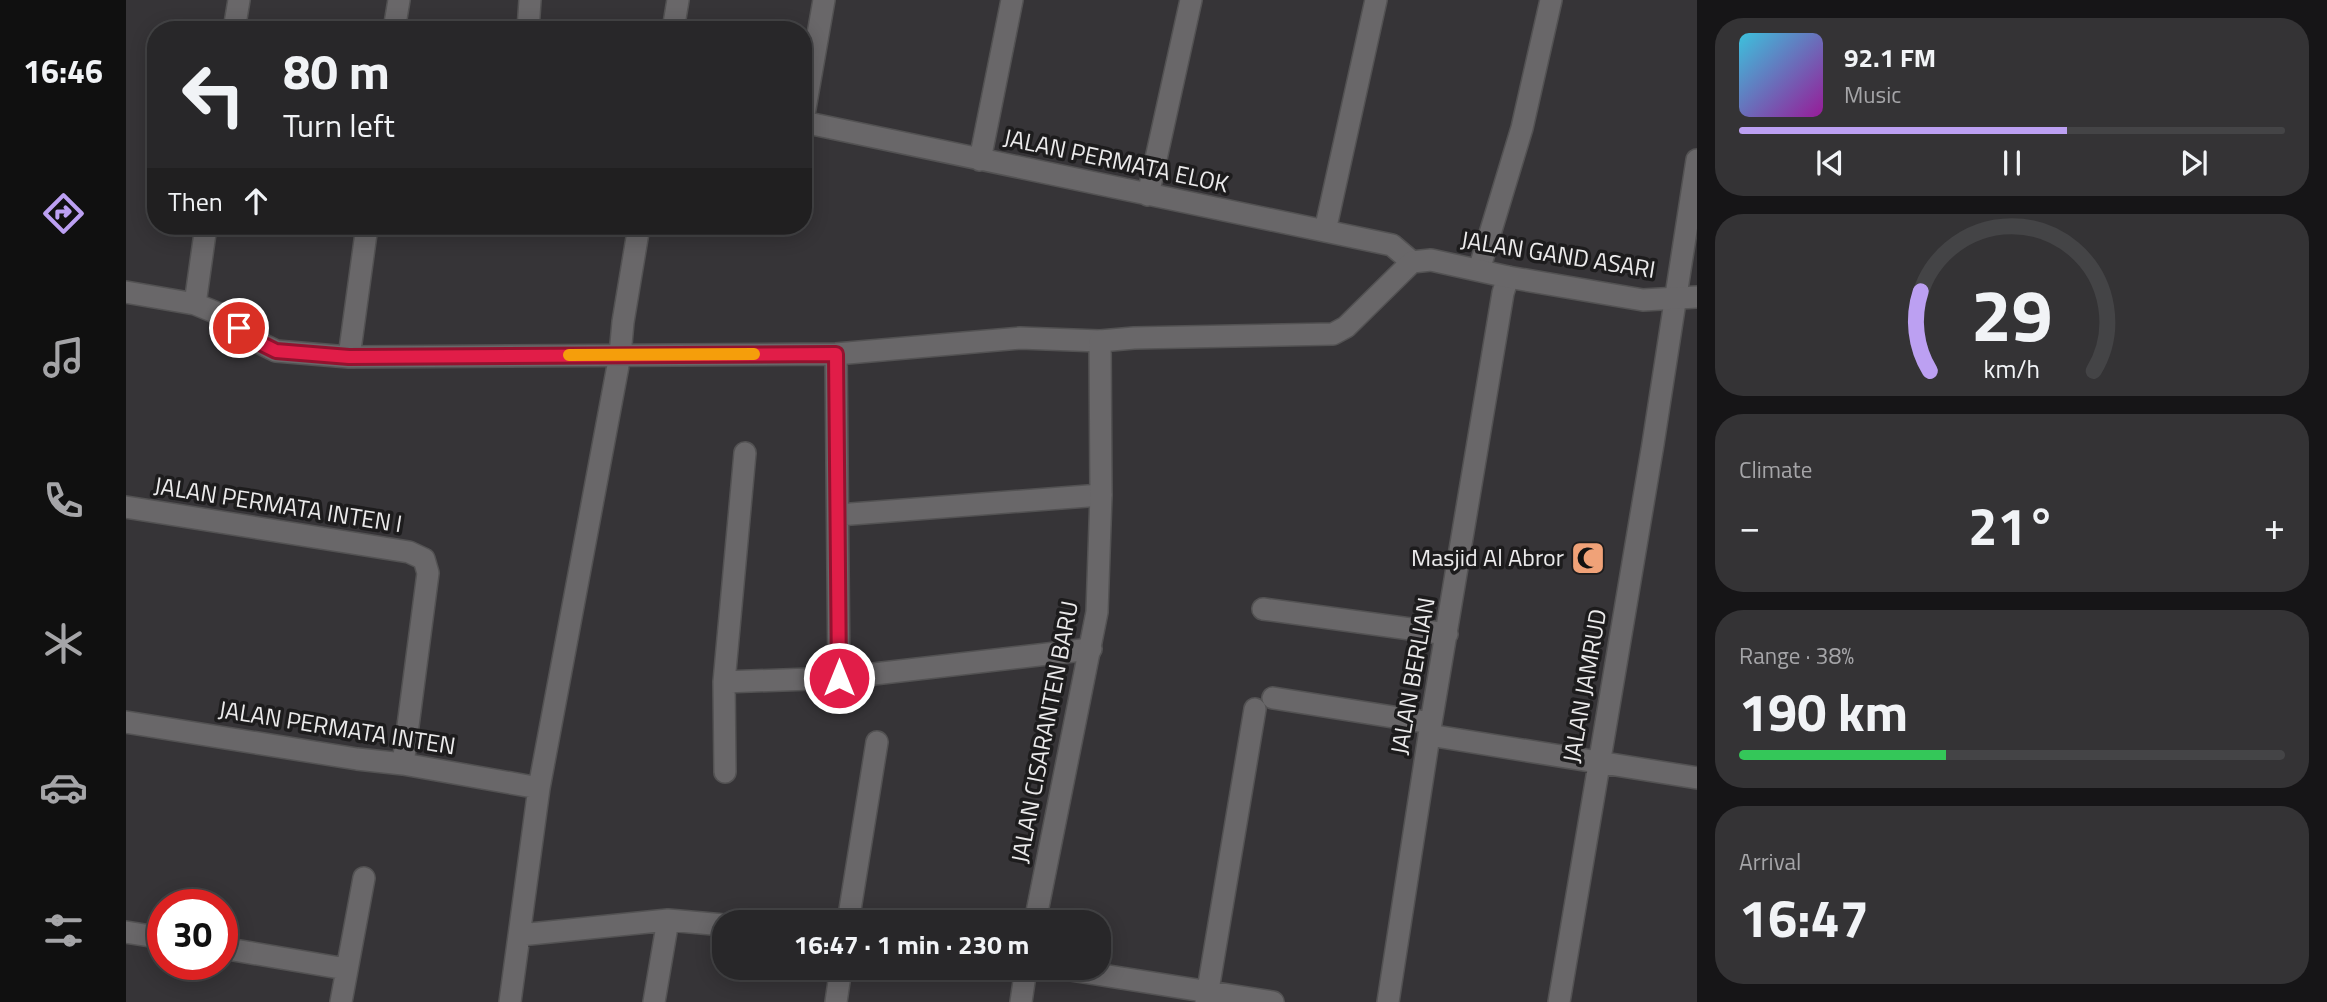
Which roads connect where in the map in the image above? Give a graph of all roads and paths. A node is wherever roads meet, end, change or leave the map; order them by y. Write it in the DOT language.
graph roads {
  1 [pos="239,0"];
  2 [pos="399,0"];
  3 [pos="530,0"];
  4 [pos="677,0"];
  5 [pos="824,0"];
  6 [pos="1012,0"];
  7 [pos="1191,0"];
  8 [pos="1376,0"];
  9 [pos="1551,0"];
  10 [pos="236,21"];
  11 [pos="396,21"];
  12 [pos="529,21"];
  13 [pos="674,21"];
  14 [pos="812,69"];
  15 [pos="812,123"];
  16 [pos="980,160"];
  17 [pos="1697,160"];
  18 [pos="1148,195"];
  19 [pos="1325,230"];
  20 [pos="205,235"];
  21 [pos="366,235"];
  22 [pos="638,235"];
  23 [pos="1412,262"];
  24 [pos="1494,274"];
  25 [pos="126,292"];
  26 [pos="1675,297"];
  27 [pos="1697,297"];
  28 [pos="195,304"];
  29 [pos="1100,341"];
  30 [pos="836,354"];
  31 [pos="620,355"];
  32 [pos="349,357"];
  33 [pos="745,453"];
  34 [pos="1101,495"];
  35 [pos="126,508"];
  36 [pos="838,515"];
  37 [pos="1263,610"];
  38 [pos="1447,634"];
  39 [pos="1091,649"];
  40 [pos="839,678"];
  41 [pos="724,682"];
  42 [pos="126,722"];
  43 [pos="1430,729"];
  44 [pos="877,742"];
  45 [pos="1598,762"];
  46 [pos="403,764"];
  47 [pos="725,772"];
  48 [pos="1697,778"];
  49 [pos="539,788"];
  50 [pos="364,878"];
  51 [pos="850,910"];
  52 [pos="1037,910"];
  53 [pos="668,920"];
  54 [pos="712,924"];
  55 [pos="126,932"];
  56 [pos="147,935"];
  57 [pos="520,935"];
  58 [pos="238,951"];
  59 [pos="346,969"];
  60 [pos="1111,978"];
  61 [pos="839,980"];
  62 [pos="1024,980"];
  63 [pos="1207,996"];
  64 [pos="341,1002"];
  65 [pos="510,1002"];
  66 [pos="654,1002"];
  67 [pos="836,1002"];
  68 [pos="1021,1002"];
  69 [pos="1273,1002"];
  70 [pos="1388,1002"];
  71 [pos="1559,1002"];
  1 -- 10 [label="street"];
  2 -- 11 [label="street"];
  3 -- 12 [label="street"];
  4 -- 13 [label="street"];
  5 -- 14 [label="street"];
  6 -- 16 [label="street"];
  7 -- 18 [label="street"];
  8 -- 19 [label="street"];
  9 -- 24 [label="street, JALAN BERLIAN"];
  15 -- 16 [label="street, JALAN PERMATA ELOK"];
  16 -- 18 [label="street, JALAN PERMATA ELOK"];
  17 -- 26 [label="street, JALAN JAMRUD"];
  18 -- 19 [label="street, JALAN PERMATA ELOK"];
  19 -- 23 [label="street, JALAN PERMATA ELOK"];
  20 -- 28 [label="street"];
  21 -- 32 [label="street"];
  22 -- 31 [label="street"];
  23 -- 24 [label="street, JALAN GAND ASARI"];
  23 -- 29 [label="street"];
  24 -- 26 [label="street, JALAN GAND ASARI"];
  24 -- 38 [label="street, JALAN BERLIAN"];
  25 -- 28 [label="street"];
  26 -- 27 [label="street, JALAN GAND ASARI"];
  26 -- 45 [label="street, JALAN JAMRUD"];
  28 -- 32 [label="street"];
  29 -- 30 [label="street"];
  29 -- 34 [label="street, JALAN CISARANTEN BARU"];
  30 -- 31 [label="street"];
  30 -- 36 [label="street"];
  31 -- 32 [label="street"];
  31 -- 49 [label="street"];
  33 -- 41 [label="street"];
  34 -- 36 [label="street"];
  34 -- 39 [label="street, JALAN CISARANTEN BARU"];
  35 -- 46 [label="street, JALAN PERMATA INTEN I"];
  36 -- 40 [label="street"];
  37 -- 38 [label="street"];
  38 -- 43 [label="street, JALAN BERLIAN"];
  39 -- 40 [label="street"];
  39 -- 52 [label="street, JALAN CISARANTEN BARU"];
  40 -- 41 [label="street"];
  41 -- 47 [label="street"];
  42 -- 46 [label="street, JALAN PERMATA INTEN"];
  43 -- 45 [label="street"];
  43 -- 63 [label="street"];
  43 -- 70 [label="street, JALAN BERLIAN"];
  44 -- 51 [label="street"];
  45 -- 48 [label="street"];
  45 -- 71 [label="street, JALAN JAMRUD"];
  46 -- 49 [label="street, JALAN PERMATA INTEN"];
  49 -- 57 [label="street"];
  50 -- 59 [label="street"];
  53 -- 54 [label="street"];
  53 -- 57 [label="street"];
  53 -- 66 [label="street"];
  55 -- 56 [label="street"];
  57 -- 65 [label="street"];
  58 -- 59 [label="street"];
  59 -- 64 [label="street"];
  60 -- 63 [label="street"];
  61 -- 67 [label="street"];
  62 -- 68 [label="street"];
  63 -- 69 [label="street"];
}
